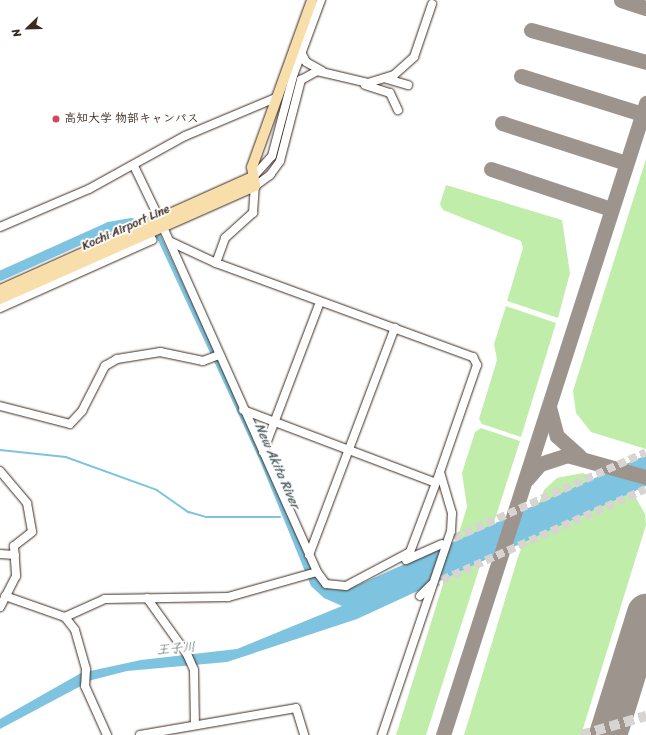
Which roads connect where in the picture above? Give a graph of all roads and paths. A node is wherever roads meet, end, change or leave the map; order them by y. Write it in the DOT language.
graph roads {
  1 [pos="312,0"];
  2 [pos="321,0"];
  3 [pos="432,4"];
  4 [pos="301,52"];
  5 [pos="322,71"];
  6 [pos="387,79"];
  7 [pos="359,82"];
  8 [pos="408,85"];
  9 [pos="278,97"];
  10 [pos="398,110"];
  11 [pos="134,166"];
  12 [pos="254,182"];
  13 [pos="161,222"];
  14 [pos="0,227"];
  15 [pos="148,232"];
  16 [pos="171,242"];
  17 [pos="216,263"];
  18 [pos="0,290"];
  19 [pos="0,299"];
  20 [pos="320,302"];
  21 [pos="0,308"];
  22 [pos="395,328"];
  23 [pos="216,356"];
  24 [pos="0,406"];
  25 [pos="243,410"];
  26 [pos="275,422"];
  27 [pos="349,450"];
  28 [pos="263,452"];
  29 [pos="0,471"];
  30 [pos="440,472"];
  31 [pos="436,483"];
  32 [pos="442,544"];
  33 [pos="0,554"];
  34 [pos="309,554"];
  35 [pos="15,555"];
  36 [pos="316,572"];
  37 [pos="364,576"];
  38 [pos="431,586"];
  39 [pos="5,596"];
  40 [pos="420,596"];
  41 [pos="147,598"];
  42 [pos="0,607"];
  43 [pos="65,617"];
  44 [pos="195,725"];
  45 [pos="107,735"];
  46 [pos="140,735"];
  47 [pos="304,735"];
  48 [pos="382,735"];
  1 -- 9 [label="main road"];
  2 -- 4 [label="street"];
  3 -- 6 [label="street"];
  4 -- 5 [label="street"];
  4 -- 12 [label="street"];
  5 -- 7 [label="street"];
  5 -- 12 [label="street"];
  6 -- 7 [label="street"];
  6 -- 8 [label="street"];
  7 -- 10 [label="street"];
  9 -- 11 [label="street"];
  9 -- 12 [label="main road"];
  11 -- 13 [label="street"];
  11 -- 14 [label="street"];
  12 -- 13 [label="main road, Kochi Airport Line"];
  12 -- 17 [label="street"];
  13 -- 15 [label="main road, Kochi Airport Line"];
  13 -- 16 [label="street"];
  13 -- 18 [label="main road, Kochi Airport Line"];
  15 -- 19 [label="main road, Kochi Airport Line"];
  15 -- 21 [label="street"];
  16 -- 17 [label="street"];
  16 -- 23 [label="street"];
  17 -- 20 [label="street"];
  20 -- 22 [label="street"];
  20 -- 26 [label="street"];
  22 -- 27 [label="street"];
  22 -- 30 [label="street"];
  23 -- 24 [label="street"];
  23 -- 25 [label="street"];
  25 -- 26 [label="street"];
  25 -- 28 [label="street"];
  26 -- 27 [label="street"];
  26 -- 28 [label="street"];
  27 -- 31 [label="street"];
  27 -- 34 [label="street"];
  28 -- 34 [label="street"];
  29 -- 35 [label="street"];
  30 -- 31 [label="street"];
  30 -- 48 [label="street"];
  31 -- 37 [label="street"];
  32 -- 37 [label="street"];
  33 -- 35 [label="street"];
  34 -- 36 [label="street"];
  35 -- 39 [label="street"];
  36 -- 37 [label="street"];
  36 -- 41 [label="street"];
  38 -- 40 [label="street"];
  39 -- 42 [label="street"];
  39 -- 43 [label="street"];
  41 -- 43 [label="street"];
  41 -- 44 [label="street"];
  43 -- 45 [label="street"];
  44 -- 46 [label="street"];
  44 -- 47 [label="street"];
}
